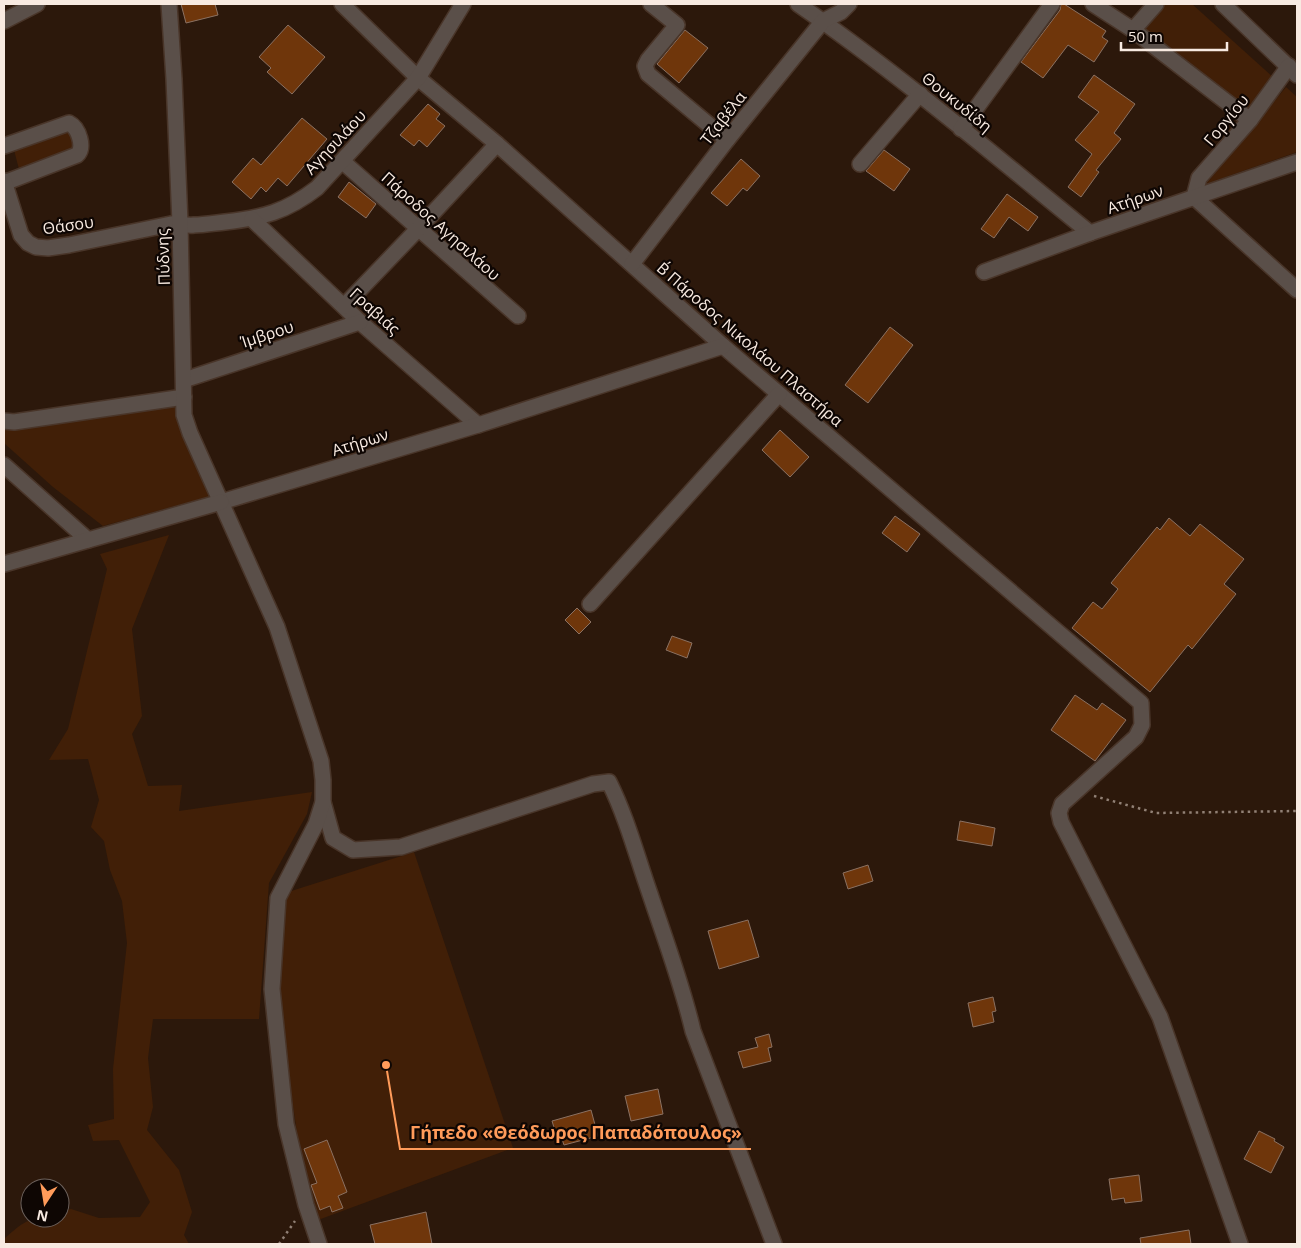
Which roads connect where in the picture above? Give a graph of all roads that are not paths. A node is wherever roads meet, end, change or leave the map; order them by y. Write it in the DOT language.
graph roads {
  1 [pos="37,4"];
  2 [pos="168,4"];
  3 [pos="342,4"];
  4 [pos="463,4"];
  5 [pos="651,4"];
  6 [pos="798,4"];
  7 [pos="849,4"];
  8 [pos="1052,4"];
  9 [pos="1093,4"];
  10 [pos="1156,4"];
  11 [pos="1222,4"];
  12 [pos="4,21"];
  13 [pos="823,21"];
  14 [pos="1133,30"];
  15 [pos="1293,71"];
  16 [pos="418,78"];
  17 [pos="920,94"];
  18 [pos="1250,120"];
  19 [pos="961,129"];
  20 [pos="727,140"];
  21 [pos="497,144"];
  22 [pos="4,146"];
  23 [pos="342,161"];
  24 [pos="1297,162"];
  25 [pos="860,164"];
  26 [pos="5,188"];
  27 [pos="1194,197"];
  28 [pos="252,219"];
  29 [pos="180,223"];
  30 [pos="418,229"];
  31 [pos="1090,233"];
  32 [pos="632,264"];
  33 [pos="984,272"];
  34 [pos="1297,290"];
  35 [pos="344,306"];
  36 [pos="518,316"];
  37 [pos="360,322"];
  38 [pos="723,346"];
  39 [pos="184,380"];
  40 [pos="779,394"];
  41 [pos="184,397"];
  42 [pos="4,421"];
  43 [pos="478,425"];
  44 [pos="4,465"];
  45 [pos="221,502"];
  46 [pos="88,540"];
  47 [pos="4,564"];
  48 [pos="590,604"];
  49 [pos="323,802"];
  50 [pos="319,1244"];
  51 [pos="774,1244"];
  52 [pos="1240,1244"];
  1 -- 12 [label="street"];
  2 -- 29 [label="street, Πύδνης"];
  3 -- 16 [label="street, Β΄ Πάροδος Νικολάου Πλαστήρα"];
  4 -- 16 [label="street, Αγησιλάου"];
  5 -- 20 [label="street"];
  6 -- 13 [label="street, Θουκυδίδη"];
  7 -- 13 [label="street, Τζαβέλα"];
  8 -- 19 [label="street"];
  9 -- 14 [label="street"];
  10 -- 14 [label="street"];
  11 -- 15 [label="street"];
  13 -- 17 [label="street, Θουκυδίδη"];
  13 -- 20 [label="street, Τζαβέλα"];
  14 -- 18 [label="street"];
  15 -- 18 [label="street, Γοργίου"];
  16 -- 21 [label="street, Β΄ Πάροδος Νικολάου Πλαστήρα"];
  16 -- 23 [label="street, Αγησιλάου"];
  17 -- 19 [label="street, Θουκυδίδη"];
  17 -- 25 [label="street"];
  18 -- 27 [label="street, Γοργίου"];
  19 -- 31 [label="street, Θουκυδίδη"];
  20 -- 32 [label="street, Τζαβέλα"];
  21 -- 30 [label="street"];
  21 -- 32 [label="street, Β΄ Πάροδος Νικολάου Πλαστήρα"];
  22 -- 26 [label="street"];
  23 -- 28 [label="street, Αγησιλάου"];
  23 -- 30 [label="street, Πάροδος Αγησιλάου"];
  24 -- 27 [label="street, Ατήρων"];
  26 -- 29 [label="street, Θάσου"];
  27 -- 31 [label="street, Ατήρων"];
  27 -- 34 [label="street"];
  28 -- 29 [label="street, Αγησιλάου"];
  28 -- 35 [label="street, Γραβιάς"];
  29 -- 39 [label="street, Πύδνης"];
  30 -- 35 [label="street"];
  30 -- 36 [label="street, Πάροδος Αγησιλάου"];
  31 -- 33 [label="street, Ατήρων"];
  32 -- 38 [label="street, Β΄ Πάροδος Νικολάου Πλαστήρα"];
  35 -- 37 [label="street, Γραβιάς"];
  37 -- 39 [label="street, Ίμβρου"];
  37 -- 43 [label="street, Γραβιάς"];
  38 -- 40 [label="street, Β΄ Πάροδος Νικολάου Πλαστήρα"];
  38 -- 43 [label="street, Ατήρων"];
  39 -- 41 [label="street, Πύδνης"];
  40 -- 48 [label="street"];
  40 -- 52 [label="street, Β΄ Πάροδος Νικολάου Πλαστήρα"];
  41 -- 42 [label="street"];
  41 -- 45 [label="street, Πύδνης"];
  43 -- 45 [label="street, Ατήρων"];
  44 -- 46 [label="street"];
  45 -- 46 [label="street, Ατήρων"];
  45 -- 49 [label="street, Πύδνης"];
  46 -- 47 [label="street, Ατήρων"];
  49 -- 50 [label="street"];
  49 -- 51 [label="street"];
}
